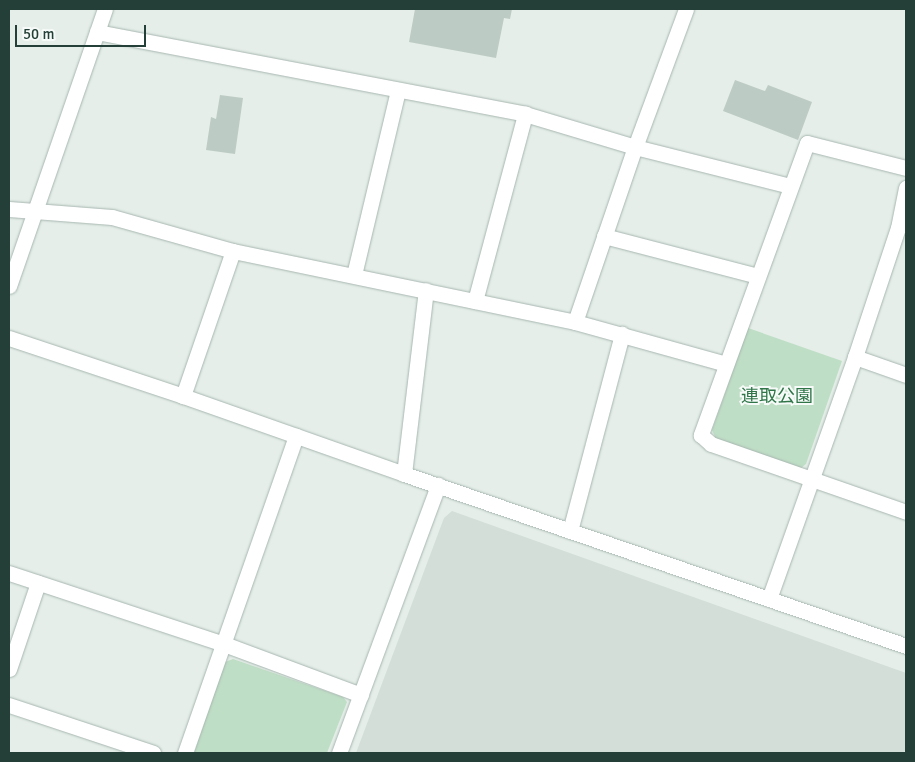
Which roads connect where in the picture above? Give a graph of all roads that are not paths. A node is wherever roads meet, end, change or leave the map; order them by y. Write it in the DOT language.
graph roads {
  1 [pos="105,9"];
  2 [pos="686,9"];
  3 [pos="97,32"];
  4 [pos="398,90"];
  5 [pos="525,114"];
  6 [pos="634,147"];
  7 [pos="906,168"];
  8 [pos="790,186"];
  9 [pos="906,188"];
  10 [pos="9,210"];
  11 [pos="36,210"];
  12 [pos="902,228"];
  13 [pos="604,236"];
  14 [pos="233,251"];
  15 [pos="354,275"];
  16 [pos="758,276"];
  17 [pos="9,286"];
  18 [pos="426,290"];
  19 [pos="475,301"];
  20 [pos="575,322"];
  21 [pos="622,334"];
  22 [pos="9,338"];
  23 [pos="855,357"];
  24 [pos="726,364"];
  25 [pos="906,375"];
  26 [pos="184,396"];
  27 [pos="296,436"];
  28 [pos="404,474"];
  29 [pos="811,479"];
  30 [pos="438,485"];
  31 [pos="906,512"];
  32 [pos="570,531"];
  33 [pos="9,573"];
  34 [pos="38,582"];
  35 [pos="769,599"];
  36 [pos="224,644"];
  37 [pos="906,646"];
  38 [pos="9,669"];
  39 [pos="361,695"];
  40 [pos="9,705"];
  41 [pos="153,753"];
  42 [pos="185,753"];
  43 [pos="339,753"];
  1 -- 3 [label="street"];
  2 -- 6 [label="street"];
  3 -- 4 [label="street"];
  3 -- 11 [label="street"];
  4 -- 5 [label="street"];
  4 -- 15 [label="street"];
  5 -- 6 [label="street"];
  5 -- 19 [label="street"];
  6 -- 8 [label="street"];
  6 -- 13 [label="street"];
  7 -- 8 [label="street"];
  8 -- 16 [label="street"];
  9 -- 12 [label="street"];
  10 -- 11 [label="street"];
  11 -- 14 [label="street"];
  11 -- 17 [label="street"];
  12 -- 23 [label="street"];
  13 -- 16 [label="street"];
  13 -- 20 [label="street"];
  14 -- 15 [label="street"];
  14 -- 26 [label="street"];
  15 -- 18 [label="street"];
  16 -- 24 [label="street"];
  18 -- 19 [label="street"];
  18 -- 28 [label="street"];
  19 -- 20 [label="street"];
  20 -- 21 [label="street"];
  21 -- 24 [label="street"];
  21 -- 32 [label="street"];
  22 -- 26 [label="street"];
  23 -- 25 [label="street"];
  23 -- 29 [label="street"];
  24 -- 29 [label="street"];
  26 -- 27 [label="street"];
  27 -- 28 [label="street"];
  27 -- 36 [label="street"];
  28 -- 30 [label="street"];
  29 -- 31 [label="street"];
  29 -- 35 [label="street"];
  30 -- 32 [label="street"];
  30 -- 39 [label="street"];
  32 -- 35 [label="street"];
  33 -- 34 [label="street"];
  34 -- 36 [label="street"];
  34 -- 38 [label="street"];
  35 -- 37 [label="street"];
  36 -- 39 [label="street"];
  36 -- 42 [label="street"];
  39 -- 43 [label="street"];
  40 -- 41 [label="street"];
}
